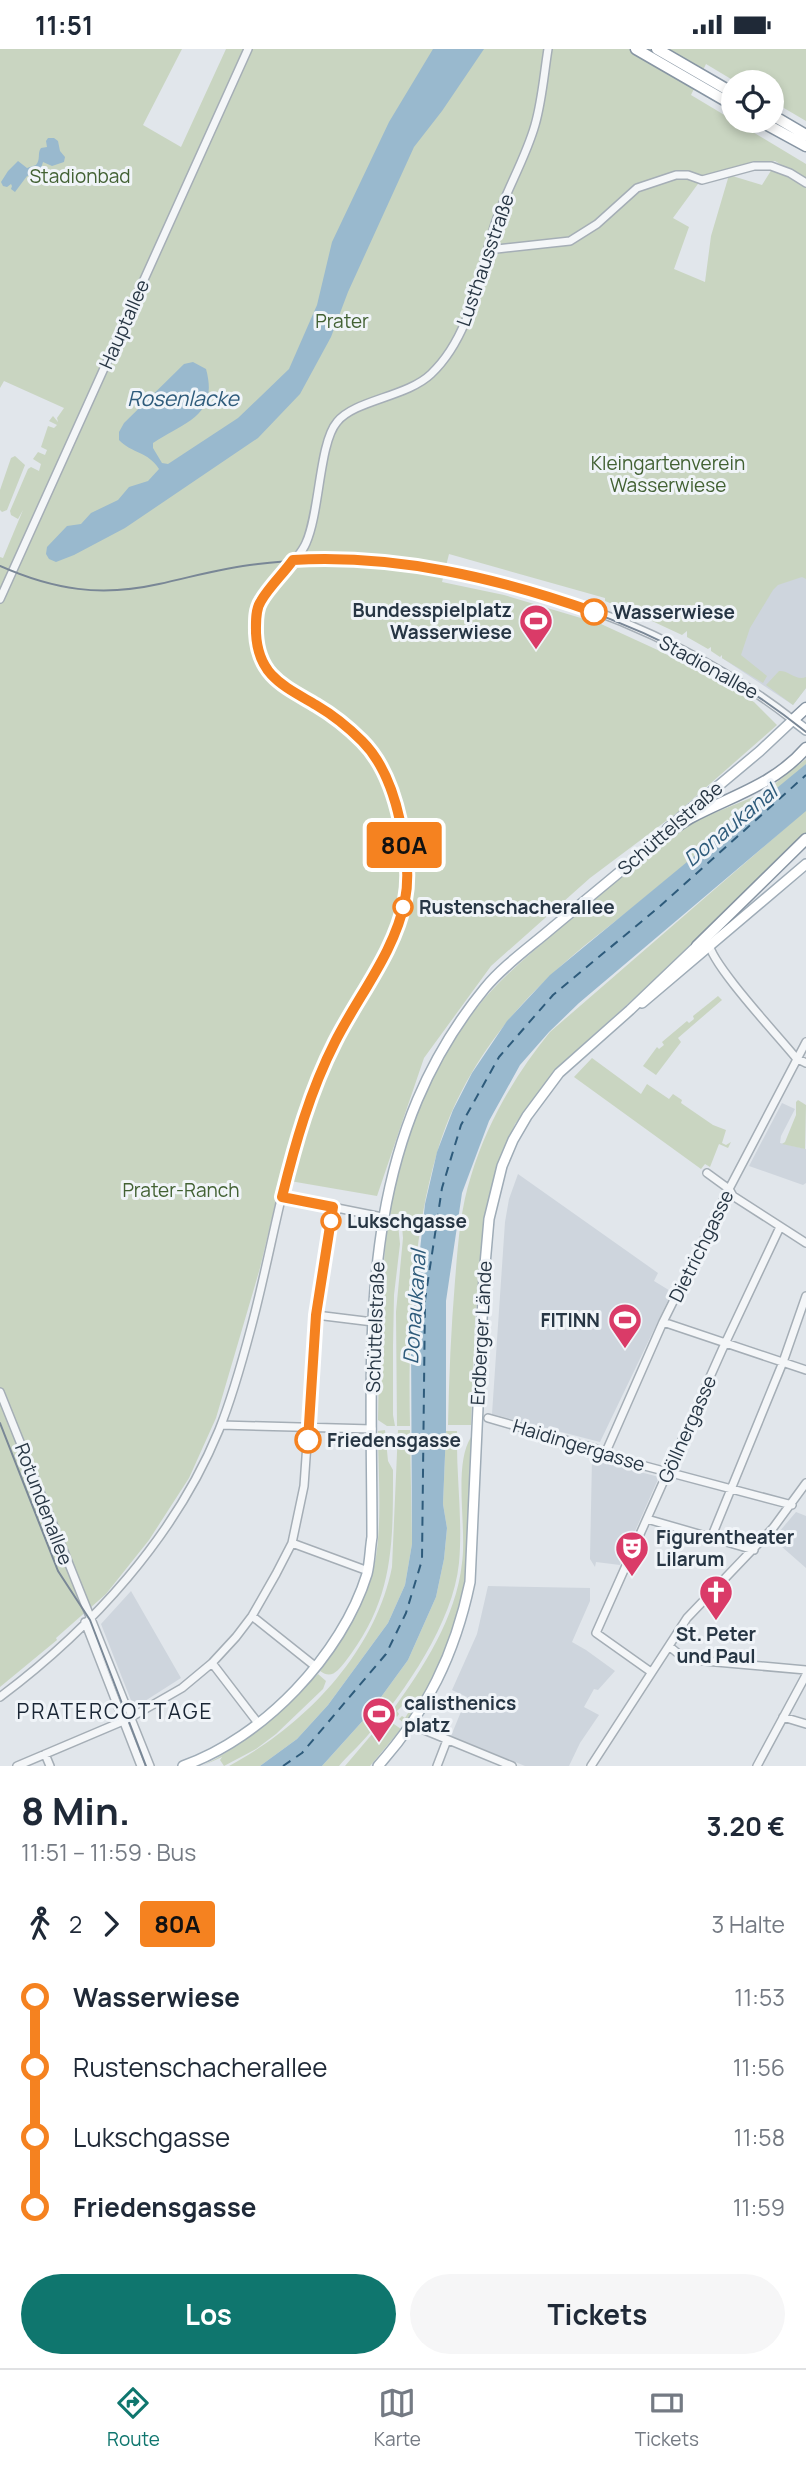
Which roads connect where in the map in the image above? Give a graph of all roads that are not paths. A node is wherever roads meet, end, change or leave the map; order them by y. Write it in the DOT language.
graph roads {
  1 [pos="248,49"];
  2 [pos="548,49"];
  3 [pos="636,49"];
  4 [pos="657,49"];
  5 [pos="702,82"];
  6 [pos="721,89"];
  7 [pos="721,96"];
  8 [pos="784,122"];
  9 [pos="782,133"];
  10 [pos="806,135"];
  11 [pos="806,146"];
  12 [pos="806,183"];
  13 [pos="488,250"];
  14 [pos="293,560"];
  15 [pos="0,599"];
  16 [pos="806,708"];
  17 [pos="793,720"];
  18 [pos="806,730"];
  19 [pos="806,748"];
  20 [pos="663,836"];
  21 [pos="806,839"];
  22 [pos="806,864"];
  23 [pos="712,932"];
  24 [pos="697,946"];
  25 [pos="709,948"];
  26 [pos="630,1010"];
  27 [pos="806,1042"];
  28 [pos="796,1058"];
  29 [pos="806,1063"];
  30 [pos="707,1173"];
  31 [pos="729,1189"];
  32 [pos="282,1197"];
  33 [pos="333,1207"];
  34 [pos="382,1217"];
  35 [pos="780,1227"];
  36 [pos="806,1243"];
  37 [pos="806,1296"];
  38 [pos="316,1315"];
  39 [pos="373,1322"];
  40 [pos="663,1322"];
  41 [pos="726,1343"];
  42 [pos="783,1362"];
  43 [pos="806,1370"];
  44 [pos="0,1392"];
  45 [pos="488,1418"];
  46 [pos="221,1425"];
  47 [pos="309,1426"];
  48 [pos="372,1429"];
  49 [pos="605,1454"];
  50 [pos="668,1472"];
  51 [pos="806,1483"];
  52 [pos="732,1489"];
  53 [pos="792,1505"];
  54 [pos="647,1520"];
  55 [pos="711,1538"];
  56 [pos="292,1543"];
  57 [pos="754,1550"];
  58 [pos="368,1570"];
  59 [pos="252,1616"];
  60 [pos="88,1619"];
  61 [pos="670,1646"];
  62 [pos="212,1663"];
  63 [pos="316,1667"];
  64 [pos="651,1672"];
  65 [pos="806,1672"];
  66 [pos="0,1697"];
  67 [pos="783,1717"];
  68 [pos="128,1719"];
  69 [pos="258,1723"];
  70 [pos="806,1724"];
  71 [pos="412,1725"];
  72 [pos="447,1740"];
  73 [pos="45,1754"];
  74 [pos="500,1764"];
  75 [pos="18,1766"];
  76 [pos="50,1766"];
  77 [pos="141,1766"];
  78 [pos="150,1766"];
  79 [pos="183,1766"];
  80 [pos="378,1766"];
  81 [pos="437,1766"];
  82 [pos="512,1766"];
  83 [pos="591,1766"];
  84 [pos="757,1766"];
  1 -- 15 [label="street, Hauptallee"];
  2 -- 13 [label="street, Lusthausstraße"];
  3 -- 5 [label="highway"];
  4 -- 5 [label="highway"];
  5 -- 6 [label="highway"];
  5 -- 7 [label="highway"];
  8 -- 10 [label="highway"];
  9 -- 11 [label="highway"];
  12 -- 13 [label="street"];
  13 -- 14 [label="street, Lusthausstraße"];
  14 -- 17 [label="street, Stadionallee"];
  14 -- 32 [label="street, Lusthausstraße"];
  16 -- 17 [label="highway"];
  17 -- 18 [label="main road"];
  17 -- 20 [label="main road, Schüttelstraße"];
  19 -- 20 [label="highway"];
  20 -- 34 [label="main road, Schüttelstraße"];
  21 -- 23 [label="highway"];
  22 -- 25 [label="main road, Erdberger Lände"];
  23 -- 24 [label="highway"];
  23 -- 25 [label="street"];
  24 -- 26 [label="main road, Erdberger Lände"];
  25 -- 26 [label="main road, Erdberger Lände"];
  25 -- 28 [label="street"];
  26 -- 71 [label="main road, Erdberger Lände"];
  27 -- 28 [label="street, Dietrichgasse"];
  28 -- 29 [label="street"];
  28 -- 31 [label="street, Dietrichgasse"];
  30 -- 31 [label="street"];
  31 -- 35 [label="street"];
  31 -- 40 [label="street, Dietrichgasse"];
  32 -- 33 [label="street"];
  32 -- 46 [label="street"];
  33 -- 34 [label="street"];
  33 -- 38 [label="street"];
  34 -- 39 [label="main road, Schüttelstraße"];
  35 -- 36 [label="street"];
  35 -- 41 [label="street, Göllnergasse"];
  37 -- 42 [label="street"];
  38 -- 39 [label="street"];
  38 -- 47 [label="street"];
  39 -- 48 [label="main road, Schüttelstraße"];
  40 -- 41 [label="street"];
  40 -- 49 [label="street, Dietrichgasse"];
  41 -- 42 [label="street"];
  41 -- 50 [label="street, Göllnergasse"];
  42 -- 43 [label="street"];
  42 -- 52 [label="street"];
  44 -- 60 [label="street, Rotundenallee"];
  45 -- 49 [label="street, Haidingergasse"];
  46 -- 47 [label="street"];
  46 -- 60 [label="street"];
  47 -- 48 [label="street"];
  47 -- 56 [label="street"];
  48 -- 58 [label="main road, Schüttelstraße"];
  49 -- 50 [label="street, Haidingergasse"];
  50 -- 52 [label="street, Haidingergasse"];
  50 -- 54 [label="street, Göllnergasse"];
  51 -- 53 [label="street"];
  52 -- 53 [label="street, Haidingergasse"];
  52 -- 55 [label="street"];
  53 -- 57 [label="street"];
  54 -- 55 [label="street"];
  54 -- 64 [label="street, Göllnergasse"];
  55 -- 57 [label="street"];
  56 -- 58 [label="street"];
  56 -- 59 [label="street"];
  57 -- 61 [label="street"];
  58 -- 63 [label="main road, Schüttelstraße"];
  59 -- 62 [label="street"];
  59 -- 63 [label="street"];
  60 -- 66 [label="street"];
  60 -- 68 [label="street, Rotundenallee"];
  61 -- 64 [label="street"];
  61 -- 65 [label="street"];
  62 -- 68 [label="street"];
  62 -- 69 [label="street"];
  63 -- 69 [label="main road, Schüttelstraße"];
  64 -- 83 [label="street"];
  65 -- 67 [label="street"];
  67 -- 70 [label="street"];
  67 -- 84 [label="street"];
  68 -- 73 [label="street"];
  68 -- 77 [label="street"];
  68 -- 78 [label="street"];
  69 -- 79 [label="main road, Schüttelstraße"];
  71 -- 72 [label="street"];
  71 -- 80 [label="main road, Erdberger Lände"];
  72 -- 74 [label="street"];
  72 -- 81 [label="street"];
  73 -- 75 [label="street"];
  73 -- 76 [label="street"];
  74 -- 82 [label="street"];
}
